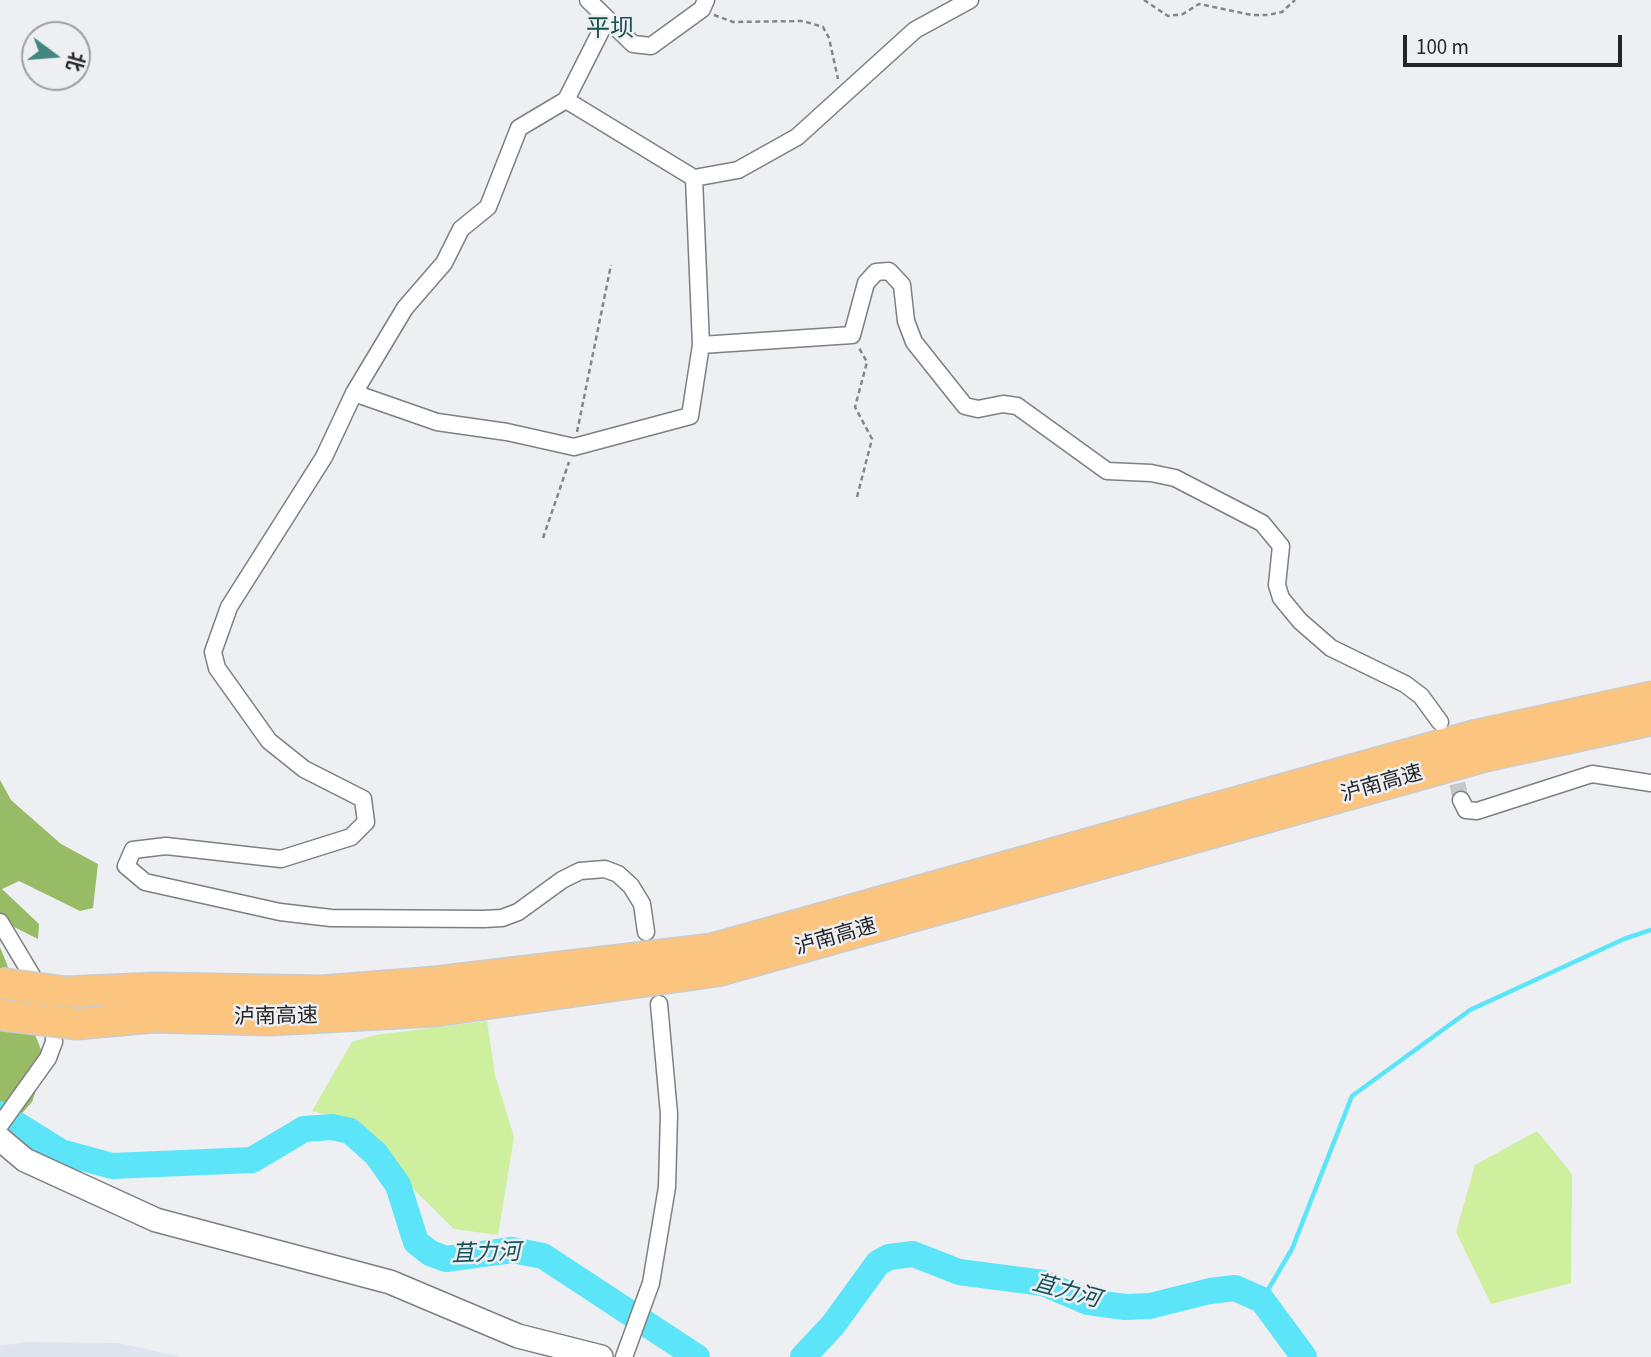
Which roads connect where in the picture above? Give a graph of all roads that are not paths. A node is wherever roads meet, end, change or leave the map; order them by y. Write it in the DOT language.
graph roads {
  1 [pos="587,0"];
  2 [pos="970,0"];
  3 [pos="704,4"];
  4 [pos="607,19"];
  5 [pos="566,100"];
  6 [pos="694,178"];
  7 [pos="701,345"];
  8 [pos="354,393"];
  9 [pos="1651,697"];
  10 [pos="1651,720"];
  11 [pos="1440,722"];
  12 [pos="1651,783"];
  13 [pos="1461,800"];
  14 [pos="0,922"];
  15 [pos="646,932"];
  16 [pos="0,983"];
  17 [pos="659,1003"];
  18 [pos="0,1015"];
  19 [pos="1,1129"];
  20 [pos="601,1357"];
  21 [pos="624,1357"];
  1 -- 4 [label="street"];
  2 -- 6 [label="street"];
  3 -- 4 [label="street"];
  4 -- 5 [label="street"];
  5 -- 6 [label="street"];
  5 -- 8 [label="street"];
  6 -- 7 [label="street"];
  7 -- 8 [label="street"];
  7 -- 11 [label="street"];
  8 -- 15 [label="street"];
  9 -- 16 [label="highway, 泸南高速, bridge"];
  10 -- 18 [label="highway, 泸南高速, bridge"];
  12 -- 13 [label="street"];
  14 -- 19 [label="street"];
  17 -- 21 [label="street"];
  19 -- 20 [label="street"];
}
